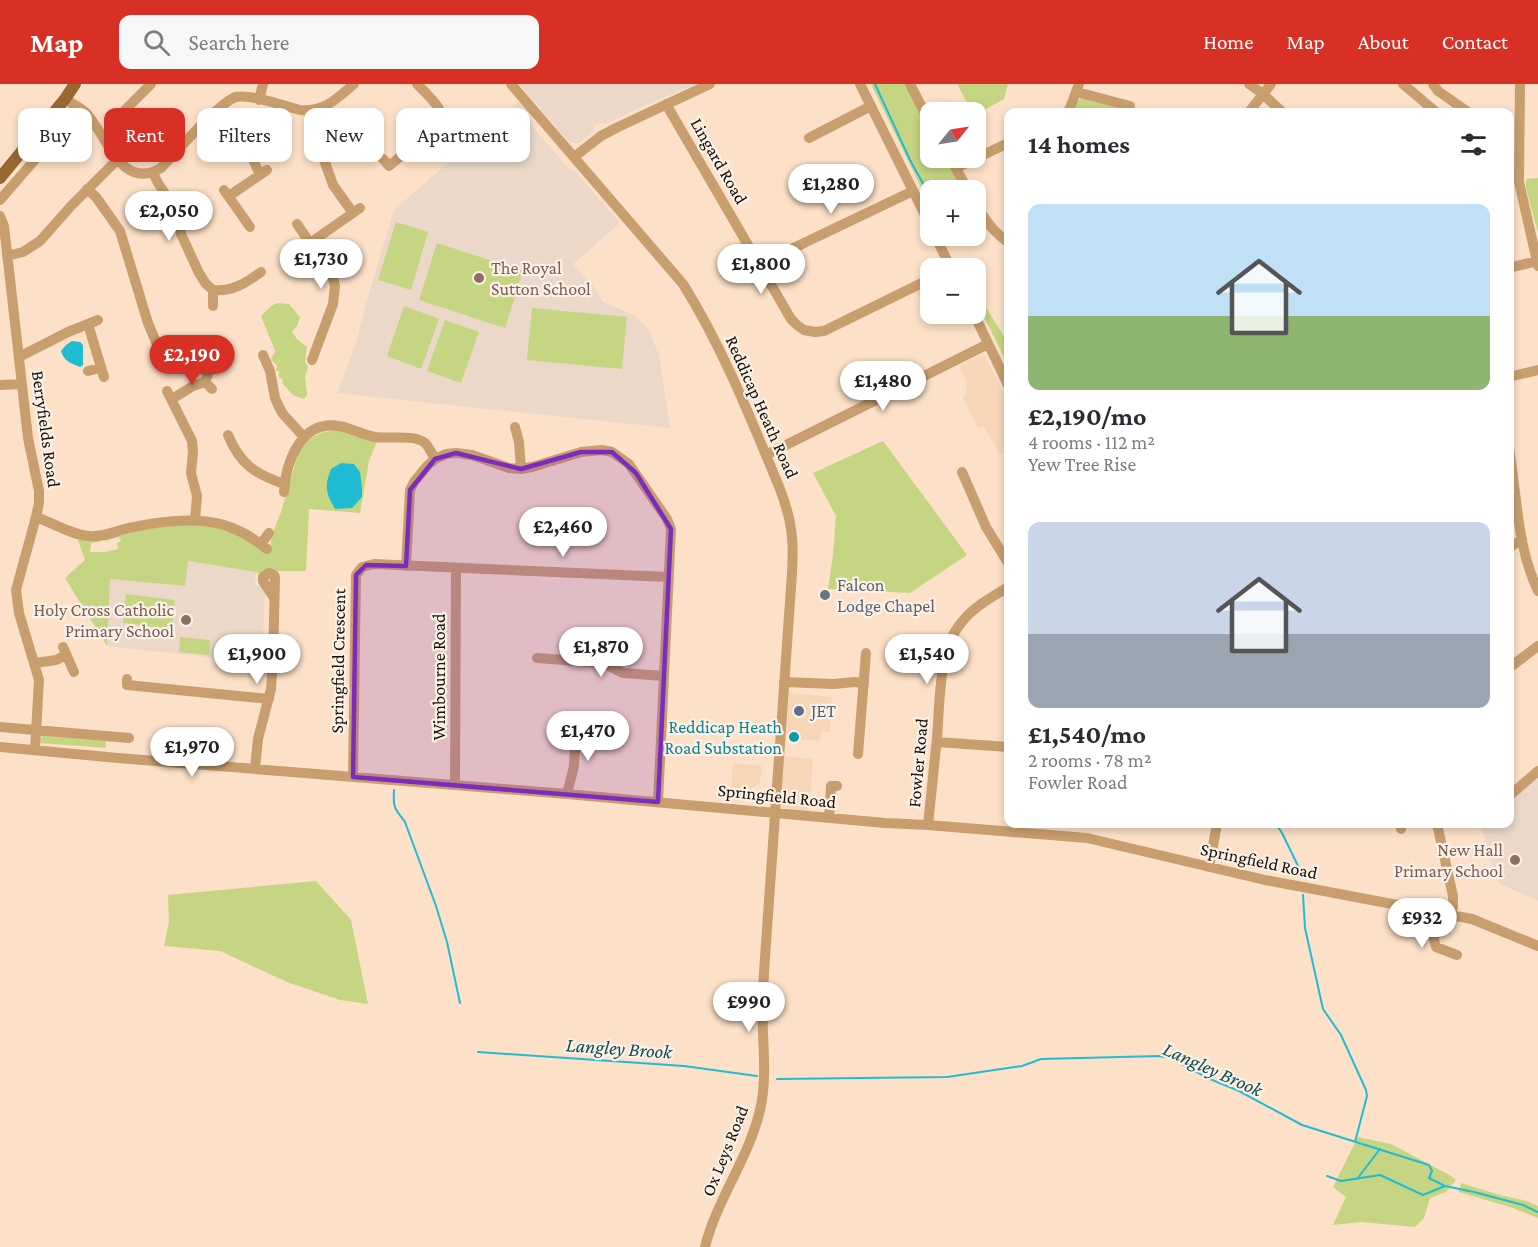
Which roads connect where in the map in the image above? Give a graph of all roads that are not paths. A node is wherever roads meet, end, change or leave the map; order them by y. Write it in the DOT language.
graph roads {
  1 [pos="75,84"];
  2 [pos="151,84"];
  3 [pos="263,84"];
  4 [pos="354,84"];
  5 [pos="417,84"];
  6 [pos="512,84"];
  7 [pos="710,84"];
  8 [pos="860,84"];
  9 [pos="909,84"];
  10 [pos="1249,84"];
  11 [pos="1271,84"];
  12 [pos="1403,84"];
  13 [pos="1433,84"];
  14 [pos="1520,84"];
  15 [pos="1078,88"];
  16 [pos="1263,94"];
  17 [pos="259,100"];
  18 [pos="70,103"];
  19 [pos="666,104"];
  20 [pos="920,104"];
  21 [pos="871,106"];
  22 [pos="1130,106"];
  23 [pos="133,107"];
  24 [pos="219,108"];
  25 [pos="322,108"];
  26 [pos="1070,108"];
  27 [pos="1252,108"];
  28 [pos="1278,108"];
  29 [pos="1431,108"];
  30 [pos="1467,108"];
  31 [pos="304,110"];
  32 [pos="197,131"];
  33 [pos="104,138"];
  34 [pos="809,138"];
  35 [pos="1004,145"];
  36 [pos="986,154"];
  37 [pos="574,156"];
  38 [pos="384,160"];
  39 [pos="115,162"];
  40 [pos="121,162"];
  41 [pos="258,162"];
  42 [pos="325,162"];
  43 [pos="956,168"];
  44 [pos="1514,170"];
  45 [pos="153,173"];
  46 [pos="0,178"];
  47 [pos="963,180"];
  48 [pos="87,189"];
  49 [pos="913,191"];
  50 [pos="0,200"];
  51 [pos="920,205"];
  52 [pos="0,216"];
  53 [pos="986,222"];
  54 [pos="297,224"];
  55 [pos="250,228"];
  56 [pos="1004,239"];
  57 [pos="310,243"];
  58 [pos="7,256"];
  59 [pos="1537,263"];
  60 [pos="760,264"];
  61 [pos="1514,267"];
  62 [pos="255,274"];
  63 [pos="920,284"];
  64 [pos="213,290"];
  65 [pos="213,306"];
  66 [pos="979,324"];
  67 [pos="156,342"];
  68 [pos="988,344"];
  69 [pos="262,353"];
  70 [pos="20,357"];
  71 [pos="312,360"];
  72 [pos="1538,370"];
  73 [pos="88,371"];
  74 [pos="1514,376"];
  75 [pos="1004,377"];
  76 [pos="208,382"];
  77 [pos="22,384"];
  78 [pos="0,385"];
  79 [pos="515,425"];
  80 [pos="303,436"];
  81 [pos="221,449"];
  82 [pos="766,455"];
  83 [pos="435,459"];
  84 [pos="521,469"];
  85 [pos="962,472"];
  86 [pos="1514,483"];
  87 [pos="36,517"];
  88 [pos="195,520"];
  89 [pos="269,533"];
  90 [pos="1522,538"];
  91 [pos="1514,544"];
  92 [pos="1004,556"];
  93 [pos="406,566"];
  94 [pos="456,569"];
  95 [pos="669,577"];
  96 [pos="1004,590"];
  97 [pos="1538,591"];
  98 [pos="274,598"];
  99 [pos="1538,646"];
  100 [pos="866,653"];
  101 [pos="543,656"];
  102 [pos="35,663"];
  103 [pos="1514,664"];
  104 [pos="74,672"];
  105 [pos="664,676"];
  106 [pos="127,679"];
  107 [pos="784,681"];
  108 [pos="864,682"];
  109 [pos="269,699"];
  110 [pos="0,728"];
  111 [pos="36,730"];
  112 [pos="563,736"];
  113 [pos="129,738"];
  114 [pos="937,742"];
  115 [pos="0,747"];
  116 [pos="1004,747"];
  117 [pos="35,750"];
  118 [pos="858,754"];
  119 [pos="255,768"];
  120 [pos="1538,771"];
  121 [pos="353,777"];
  122 [pos="455,784"];
  123 [pos="837,786"];
  124 [pos="1514,792"];
  125 [pos="567,794"];
  126 [pos="658,802"];
  127 [pos="774,813"];
  128 [pos="829,818"];
  129 [pos="928,825"];
  130 [pos="1216,828"];
  131 [pos="1442,828"];
  132 [pos="1209,867"];
  133 [pos="1437,912"];
  134 [pos="1450,915"];
  135 [pos="1538,946"];
  136 [pos="1457,956"];
  137 [pos="705,1247"];
  1 -- 18 [label="main road"];
  2 -- 23 [label="street"];
  3 -- 17 [label="street"];
  4 -- 25 [label="street"];
  5 -- 38 [label="street"];
  6 -- 37 [label="street, Reddicap Heath Road"];
  7 -- 19 [label="street"];
  8 -- 21 [label="street"];
  9 -- 20 [label="street"];
  10 -- 16 [label="street"];
  11 -- 16 [label="street"];
  12 -- 29 [label="street"];
  13 -- 30 [label="street"];
  14 -- 44 [label="street"];
  15 -- 22 [label="street"];
  15 -- 26 [label="street"];
  16 -- 27 [label="street"];
  16 -- 28 [label="street"];
  17 -- 24 [label="street"];
  17 -- 31 [label="street"];
  18 -- 33 [label="street"];
  18 -- 46 [label="main road"];
  18 -- 50 [label="street"];
  19 -- 37 [label="street"];
  19 -- 60 [label="street, Lingard Road"];
  21 -- 34 [label="street"];
  21 -- 49 [label="street"];
  32 -- 45 [label="street"];
  35 -- 36 [label="street"];
  37 -- 82 [label="street, Reddicap Heath Road"];
  39 -- 48 [label="street"];
  40 -- 45 [label="street"];
  41 -- 55 [label="street"];
  42 -- 57 [label="street"];
  43 -- 47 [label="street"];
  44 -- 59 [label="street"];
  45 -- 64 [label="street"];
  48 -- 58 [label="street"];
  48 -- 67 [label="street"];
  49 -- 51 [label="street"];
  49 -- 60 [label="street"];
  52 -- 58 [label="street, Berryfields Road"];
  53 -- 56 [label="street"];
  54 -- 57 [label="street"];
  57 -- 71 [label="street"];
  58 -- 70 [label="street, Berryfields Road"];
  59 -- 61 [label="street"];
  60 -- 63 [label="street, Lingard Road"];
  62 -- 64 [label="street"];
  64 -- 65 [label="street"];
  66 -- 68 [label="street"];
  68 -- 75 [label="street"];
  68 -- 82 [label="street"];
  69 -- 80 [label="street"];
  70 -- 73 [label="street"];
  70 -- 77 [label="street, Berryfields Road"];
  72 -- 74 [label="street"];
  76 -- 88 [label="street"];
  77 -- 78 [label="street"];
  77 -- 87 [label="street, Berryfields Road"];
  79 -- 84 [label="street"];
  80 -- 81 [label="street"];
  80 -- 83 [label="street"];
  82 -- 107 [label="street, Reddicap Heath Road"];
  83 -- 84 [label="street"];
  83 -- 93 [label="street"];
  84 -- 95 [label="street"];
  85 -- 92 [label="street"];
  86 -- 90 [label="street"];
  87 -- 88 [label="street"];
  87 -- 102 [label="street, Berryfields Road"];
  88 -- 89 [label="street"];
  90 -- 91 [label="street"];
  90 -- 97 [label="street"];
  93 -- 94 [label="street, Springfield Crescent"];
  93 -- 121 [label="street, Springfield Crescent"];
  94 -- 95 [label="street, Springfield Crescent"];
  94 -- 122 [label="street, Wimbourne Road"];
  95 -- 105 [label="street"];
  96 -- 114 [label="street, Fowler Road"];
  98 -- 109 [label="street"];
  99 -- 103 [label="street"];
  100 -- 108 [label="street"];
  101 -- 105 [label="street"];
  102 -- 104 [label="street"];
  102 -- 111 [label="street, Berryfields Road"];
  105 -- 126 [label="street"];
  106 -- 109 [label="street"];
  107 -- 108 [label="street"];
  107 -- 127 [label="street, Reddicap Heath Road"];
  108 -- 118 [label="street"];
  109 -- 119 [label="street"];
  110 -- 111 [label="street"];
  111 -- 113 [label="street"];
  111 -- 117 [label="street, Berryfields Road"];
  112 -- 125 [label="street"];
  114 -- 116 [label="street"];
  114 -- 129 [label="street, Fowler Road"];
  115 -- 117 [label="street, Springfield Road"];
  117 -- 119 [label="street, Springfield Road"];
  119 -- 121 [label="street, Springfield Road"];
  120 -- 124 [label="street"];
  121 -- 122 [label="street, Springfield Road"];
  122 -- 125 [label="street, Springfield Road"];
  123 -- 128 [label="street"];
  125 -- 126 [label="street, Springfield Road"];
  126 -- 127 [label="street, Springfield Road"];
  127 -- 128 [label="street, Springfield Road"];
  127 -- 137 [label="street, Ox Leys Road"];
  128 -- 129 [label="street, Springfield Road"];
  129 -- 132 [label="street, Springfield Road"];
  130 -- 132 [label="street"];
  131 -- 134 [label="street"];
  132 -- 133 [label="street, Springfield Road"];
  133 -- 134 [label="street, Springfield Road"];
  133 -- 136 [label="street"];
  134 -- 135 [label="street, Springfield Road"];
}
